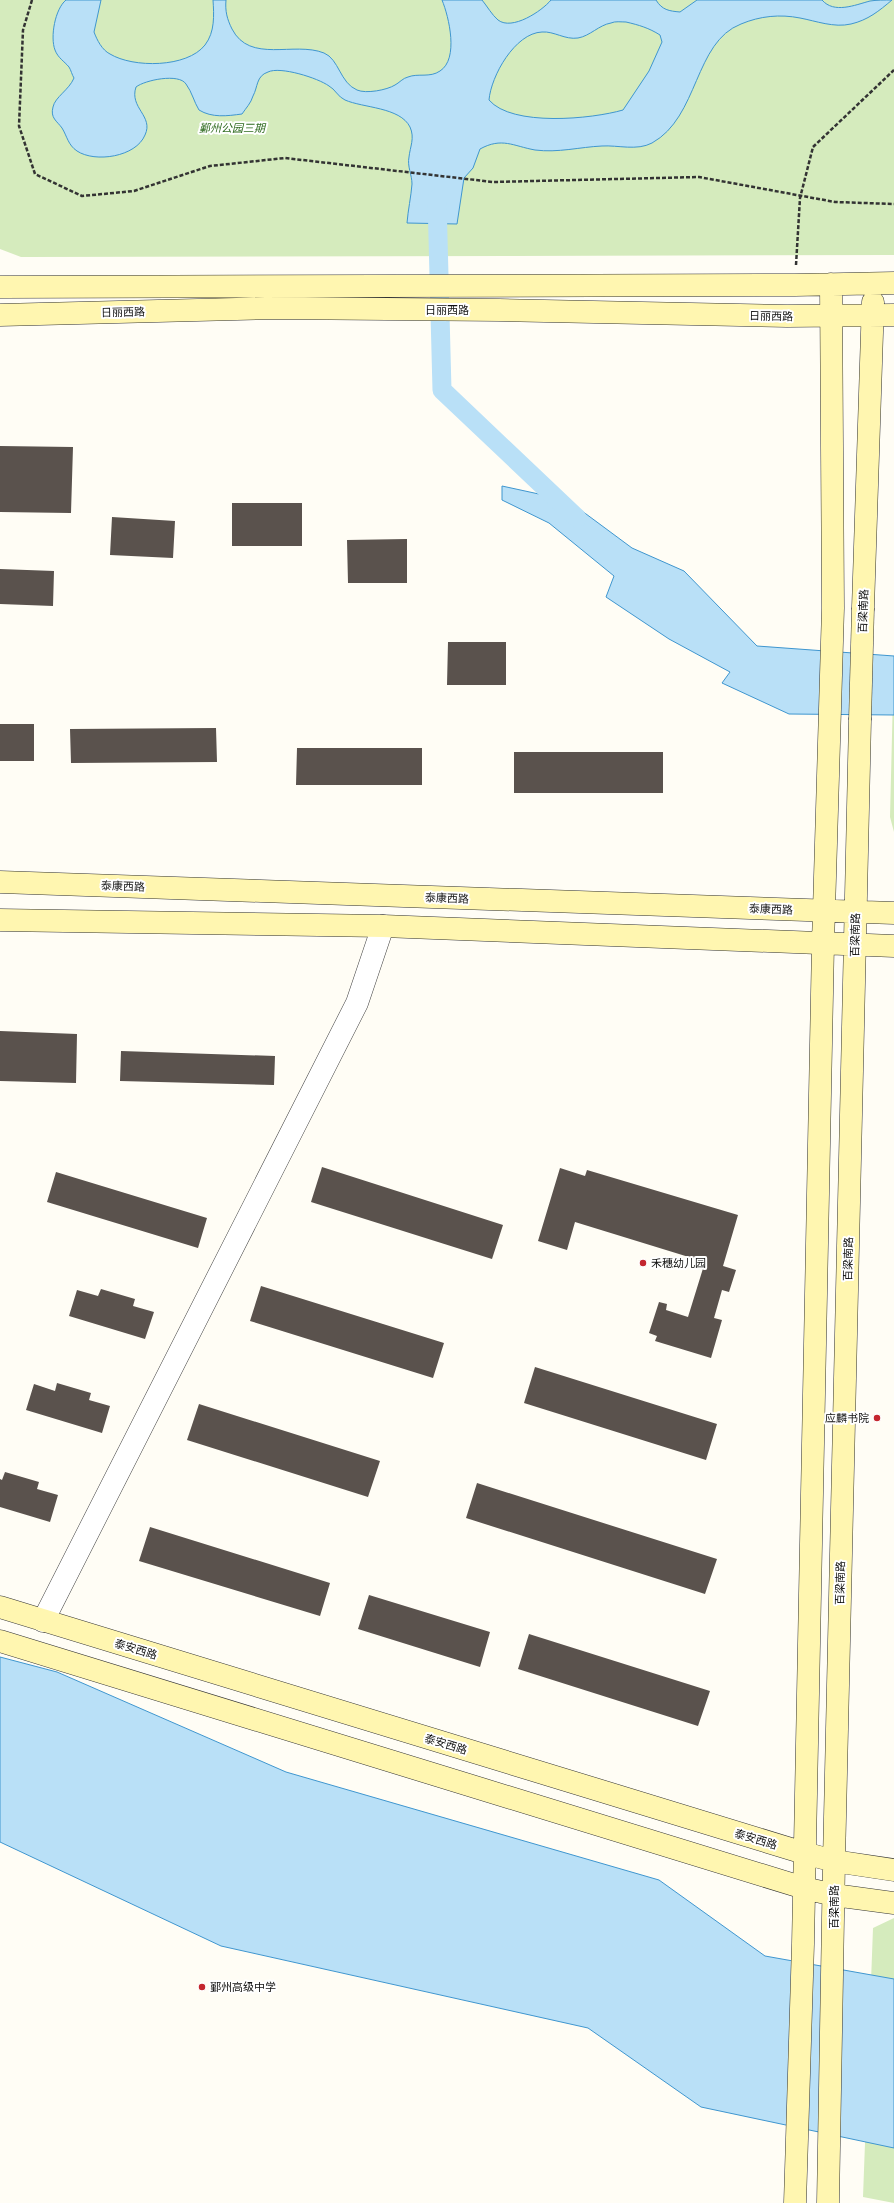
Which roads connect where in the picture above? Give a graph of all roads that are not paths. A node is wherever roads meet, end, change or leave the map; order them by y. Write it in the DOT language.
graph roads {
  1 [pos="884,283"];
  2 [pos="832,284"];
  3 [pos="0,287"];
  4 [pos="0,315"];
  5 [pos="832,315"];
  6 [pos="884,315"];
  7 [pos="0,882"];
  8 [pos="825,911"];
  9 [pos="856,912"];
  10 [pos="894,913"];
  11 [pos="0,920"];
  12 [pos="383,926"];
  13 [pos="823,944"];
  14 [pos="855,945"];
  15 [pos="894,946"];
  16 [pos="0,1607"];
  17 [pos="43,1621"];
  18 [pos="0,1641"];
  19 [pos="804,1853"];
  20 [pos="834,1861"];
  21 [pos="894,1870"];
  22 [pos="804,1888"];
  23 [pos="834,1895"];
  24 [pos="894,1903"];
  25 [pos="795,2203"];
  26 [pos="828,2203"];
  1 -- 2 [label="main road"];
  1 -- 6 [label="main road, 百梁南路"];
  2 -- 3 [label="main road"];
  2 -- 5 [label="main road"];
  4 -- 5 [label="main road, 日丽西路"];
  5 -- 6 [label="main road, 日丽西路"];
  5 -- 8 [label="main road"];
  6 -- 9 [label="main road, 百梁南路, bridge"];
  7 -- 8 [label="main road, 泰康西路"];
  8 -- 9 [label="main road, 泰康西路"];
  8 -- 13 [label="main road"];
  9 -- 10 [label="main road, 泰康西路"];
  9 -- 14 [label="main road, 百梁南路"];
  11 -- 12 [label="main road"];
  12 -- 13 [label="main road"];
  12 -- 17 [label="street"];
  13 -- 14 [label="main road"];
  13 -- 19 [label="main road"];
  14 -- 15 [label="main road"];
  14 -- 20 [label="main road, 百梁南路"];
  16 -- 17 [label="main road, 泰安西路"];
  17 -- 19 [label="main road, 泰安西路"];
  18 -- 22 [label="main road"];
  19 -- 20 [label="main road, 泰安西路"];
  19 -- 22 [label="main road"];
  20 -- 21 [label="main road, 泰安西路"];
  20 -- 23 [label="main road, 百梁南路"];
  22 -- 23 [label="main road"];
  22 -- 25 [label="main road"];
  23 -- 24 [label="main road"];
  23 -- 26 [label="main road, 百梁南路"];
}
